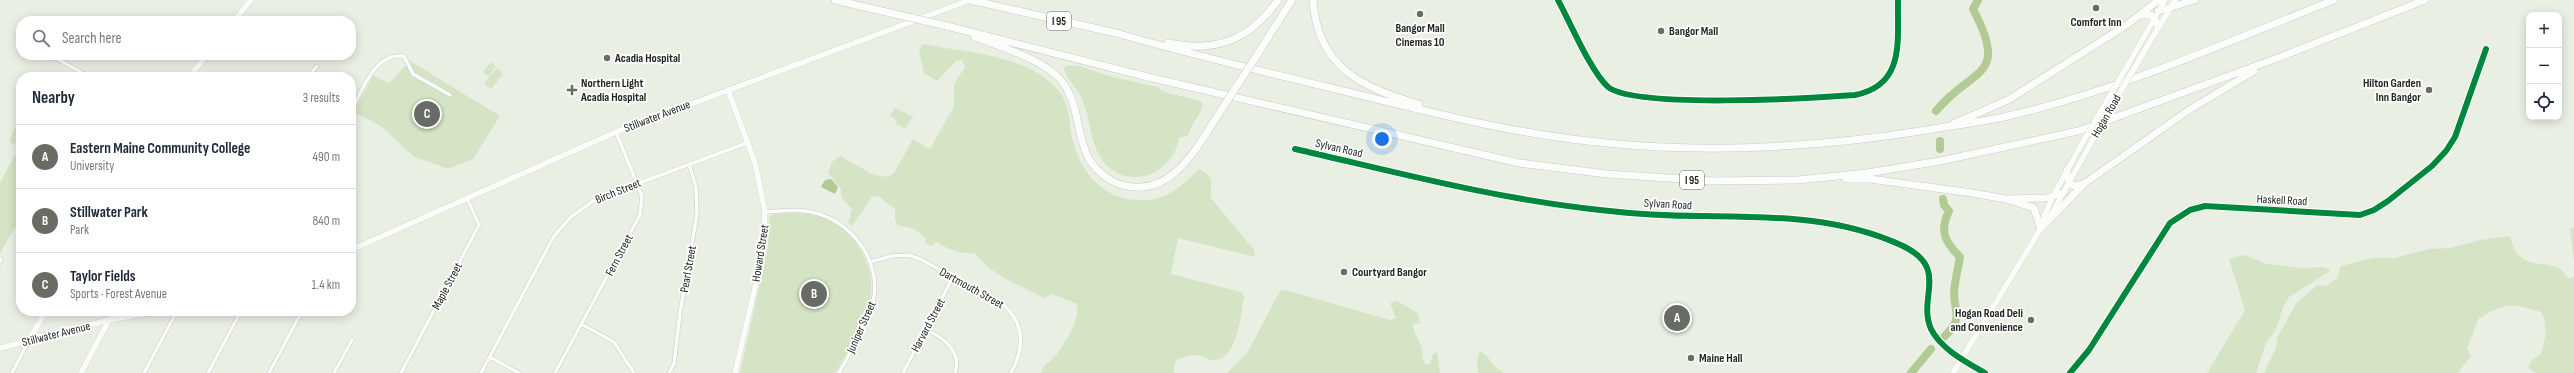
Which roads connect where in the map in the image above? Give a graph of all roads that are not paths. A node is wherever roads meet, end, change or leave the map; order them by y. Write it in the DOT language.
graph roads {
  1 [pos="251,0"];
  2 [pos="835,0"];
  3 [pos="970,0"];
  4 [pos="1278,0"];
  5 [pos="1292,0"];
  6 [pos="1314,0"];
  7 [pos="1558,0"];
  8 [pos="1898,0"];
  9 [pos="2159,0"];
  10 [pos="2164,0"];
  11 [pos="2196,0"];
  12 [pos="2334,0"];
  13 [pos="2425,0"];
  14 [pos="2173,3"];
  15 [pos="2158,11"];
  16 [pos="2140,15"];
  17 [pos="238,16"];
  18 [pos="2154,18"];
  19 [pos="947,26"];
  20 [pos="2158,27"];
  21 [pos="1116,33"];
  22 [pos="2486,49"];
  23 [pos="2275,59"];
  24 [pos="59,60"];
  25 [pos="203,60"];
  26 [pos="317,66"];
  27 [pos="81,72"];
  28 [pos="193,72"];
  29 [pos="312,72"];
  30 [pos="728,90"];
  31 [pos="450,95"];
  32 [pos="356,102"];
  33 [pos="1496,126"];
  34 [pos="1948,126"];
  35 [pos="616,132"];
  36 [pos="747,143"];
  37 [pos="1295,149"];
  38 [pos="689,164"];
  39 [pos="2067,170"];
  40 [pos="1798,180"];
  41 [pos="2069,182"];
  42 [pos="637,183"];
  43 [pos="2085,183"];
  44 [pos="2063,193"];
  45 [pos="2052,196"];
  46 [pos="467,198"];
  47 [pos="2006,199"];
  48 [pos="766,212"];
  49 [pos="2047,222"];
  50 [pos="2039,230"];
  51 [pos="356,248"];
  52 [pos="870,262"];
  53 [pos="953,277"];
  54 [pos="43,316"];
  55 [pos="111,316"];
  56 [pos="131,316"];
  57 [pos="174,316"];
  58 [pos="238,316"];
  59 [pos="299,316"];
  60 [pos="109,320"];
  61 [pos="581,324"];
  62 [pos="926,329"];
  63 [pos="29,340"];
  64 [pos="352,340"];
  65 [pos="0,348"];
  66 [pos="490,357"];
  67 [pos="1962,359"];
  68 [pos="12,373"];
  69 [pos="81,373"];
  70 [pos="144,373"];
  71 [pos="208,373"];
  72 [pos="269,373"];
  73 [pos="334,373"];
  74 [pos="401,373"];
  75 [pos="481,373"];
  76 [pos="519,373"];
  77 [pos="555,373"];
  78 [pos="634,373"];
  79 [pos="669,373"];
  80 [pos="735,373"];
  81 [pos="839,373"];
  82 [pos="903,373"];
  83 [pos="955,373"];
  84 [pos="1011,373"];
  85 [pos="1953,373"];
  86 [pos="1985,373"];
  87 [pos="2070,373"];
  1 -- 17 [label="main road"];
  2 -- 19 [label="highway, I 95, bridge"];
  3 -- 21 [label="highway, I 95"];
  3 -- 30 [label="main road, Stillwater Avenue"];
  4 -- 21 [label="highway"];
  5 -- 19 [label="highway, bridge"];
  6 -- 33 [label="highway"];
  7 -- 8 [label="street"];
  9 -- 16 [label="highway"];
  10 -- 15 [label="main road, Hogan Road"];
  11 -- 14 [label="highway"];
  12 -- 34 [label="highway, I 95"];
  13 -- 23 [label="highway, I 95"];
  14 -- 15 [label="highway"];
  14 -- 20 [label="main road, Hogan Road"];
  15 -- 18 [label="main road, Hogan Road"];
  16 -- 18 [label="highway"];
  16 -- 34 [label="highway"];
  18 -- 20 [label="highway"];
  18 -- 39 [label="main road, Hogan Road, bridge"];
  19 -- 40 [label="highway, I 95"];
  20 -- 41 [label="main road, Hogan Road, bridge"];
  21 -- 33 [label="highway, I 95"];
  22 -- 87 [label="street, Haskell Road"];
  23 -- 40 [label="highway, I 95"];
  23 -- 43 [label="highway"];
  24 -- 27 [label="street"];
  25 -- 28 [label="main road"];
  26 -- 29 [label="street"];
  30 -- 35 [label="main road, Stillwater Avenue"];
  30 -- 36 [label="main road, Howard Street"];
  31 -- 32 [label="street"];
  33 -- 34 [label="highway, I 95"];
  35 -- 42 [label="street, Fern Street"];
  35 -- 46 [label="main road, Stillwater Avenue"];
  36 -- 38 [label="street, Birch Street"];
  36 -- 48 [label="main road, Howard Street"];
  37 -- 67 [label="street, Sylvan Road"];
  38 -- 42 [label="street, Birch Street"];
  38 -- 79 [label="street, Pearl Street"];
  39 -- 41 [label="highway"];
  39 -- 45 [label="main road, Hogan Road"];
  40 -- 47 [label="highway"];
  41 -- 43 [label="highway"];
  41 -- 44 [label="main road, Hogan Road"];
  42 -- 61 [label="street, Fern Street"];
  42 -- 66 [label="street, Birch Street"];
  43 -- 49 [label="highway"];
  44 -- 45 [label="highway"];
  44 -- 49 [label="main road, Hogan Road"];
  45 -- 47 [label="highway"];
  45 -- 50 [label="main road, Hogan Road"];
  46 -- 51 [label="main road, Stillwater Avenue"];
  46 -- 74 [label="street, Maple Street"];
  47 -- 50 [label="highway"];
  48 -- 52 [label="street, Juniper Street"];
  48 -- 80 [label="main road, Howard Street"];
  49 -- 50 [label="main road, Hogan Road"];
  50 -- 67 [label="main road, Hogan Road"];
  52 -- 53 [label="street, Dartmouth Street"];
  52 -- 81 [label="street, Juniper Street"];
  53 -- 62 [label="street, Harvard Street"];
  53 -- 84 [label="street, Dartmouth Street"];
  54 -- 63 [label="main road"];
  55 -- 60 [label="street"];
  56 -- 60 [label="main road, Stillwater Avenue"];
  57 -- 70 [label="street"];
  58 -- 71 [label="street"];
  59 -- 72 [label="street"];
  60 -- 63 [label="main road, Stillwater Avenue"];
  60 -- 69 [label="main road"];
  61 -- 77 [label="street, Fern Street"];
  61 -- 78 [label="street"];
  62 -- 82 [label="street, Harvard Street"];
  62 -- 83 [label="street"];
  63 -- 65 [label="main road, Stillwater Avenue"];
  63 -- 68 [label="street"];
  64 -- 73 [label="street"];
  66 -- 75 [label="street, Birch Street"];
  66 -- 76 [label="street"];
  67 -- 85 [label="main road, Hogan Road"];
  67 -- 86 [label="street"];
}
